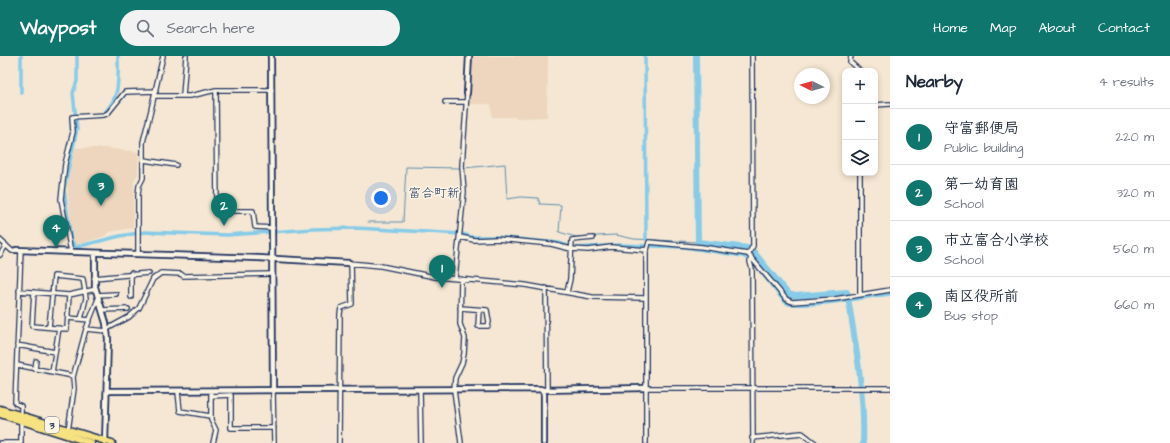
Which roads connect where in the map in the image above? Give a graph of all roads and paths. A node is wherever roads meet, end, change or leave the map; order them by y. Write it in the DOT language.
graph roads {
  1 [pos="163,56"];
  2 [pos="186,56"];
  3 [pos="272,56"];
  4 [pos="469,56"];
  5 [pos="752,56"];
  6 [pos="851,56"];
  7 [pos="857,68"];
  8 [pos="216,90"];
  9 [pos="272,90"];
  10 [pos="156,91"];
  11 [pos="467,93"];
  12 [pos="155,96"];
  13 [pos="183,96"];
  14 [pos="445,102"];
  15 [pos="466,102"];
  16 [pos="890,104"];
  17 [pos="878,105"];
  18 [pos="144,160"];
  19 [pos="176,165"];
  20 [pos="860,176"];
  21 [pos="272,230"];
  22 [pos="460,234"];
  23 [pos="593,238"];
  24 [pos="0,240"];
  25 [pos="6,245"];
  26 [pos="648,247"];
  27 [pos="571,248"];
  28 [pos="19,250"];
  29 [pos="71,252"];
  30 [pos="95,253"];
  31 [pos="138,254"];
  32 [pos="0,255"];
  33 [pos="749,256"];
  34 [pos="273,259"];
  35 [pos="350,263"];
  36 [pos="131,273"];
  37 [pos="149,273"];
  38 [pos="273,274"];
  39 [pos="94,278"];
  40 [pos="455,278"];
  41 [pos="461,279"];
  42 [pos="546,288"];
  43 [pos="96,289"];
  44 [pos="890,290"];
  45 [pos="20,291"];
  46 [pos="34,292"];
  47 [pos="85,292"];
  48 [pos="567,292"];
  49 [pos="52,293"];
  50 [pos="116,294"];
  51 [pos="860,294"];
  52 [pos="69,295"];
  53 [pos="131,296"];
  54 [pos="98,297"];
  55 [pos="645,298"];
  56 [pos="460,308"];
  57 [pos="128,309"];
  58 [pos="102,310"];
  59 [pos="479,310"];
  60 [pos="68,318"];
  61 [pos="81,319"];
  62 [pos="90,320"];
  63 [pos="49,327"];
  64 [pos="59,328"];
  65 [pos="86,329"];
  66 [pos="107,330"];
  67 [pos="18,345"];
  68 [pos="56,352"];
  69 [pos="36,361"];
  70 [pos="17,365"];
  71 [pos="35,369"];
  72 [pos="52,372"];
  73 [pos="73,376"];
  74 [pos="645,388"];
  75 [pos="752,388"];
  76 [pos="890,388"];
  77 [pos="544,389"];
  78 [pos="417,390"];
  79 [pos="454,390"];
  80 [pos="107,391"];
  81 [pos="273,391"];
  82 [pos="339,391"];
  83 [pos="178,392"];
  84 [pos="211,394"];
  85 [pos="0,409"];
  86 [pos="0,414"];
  87 [pos="210,416"];
  88 [pos="21,418"];
  89 [pos="274,428"];
  90 [pos="67,433"];
  91 [pos="752,438"];
  92 [pos="104,442"];
  93 [pos="0,443"];
  94 [pos="21,443"];
  95 [pos="91,443"];
  96 [pos="112,443"];
  97 [pos="213,443"];
  98 [pos="274,443"];
  99 [pos="339,443"];
  100 [pos="422,443"];
  101 [pos="461,443"];
  102 [pos="544,443"];
  103 [pos="646,443"];
  104 [pos="752,443"];
  105 [pos="815,443"];
  1 -- 10 [label="street"];
  2 -- 13 [label="street"];
  3 -- 9 [label="street"];
  4 -- 11 [label="street"];
  5 -- 33 [label="street"];
  6 -- 7 [label="street"];
  8 -- 9 [label="street"];
  8 -- 13 [label="street"];
  8 -- 21 [label="street"];
  9 -- 21 [label="street"];
  10 -- 12 [label="street"];
  10 -- 29 [label="street"];
  11 -- 15 [label="street"];
  12 -- 13 [label="street"];
  12 -- 18 [label="street"];
  14 -- 15 [label="street"];
  15 -- 22 [label="street"];
  16 -- 17 [label="street"];
  18 -- 19 [label="street"];
  18 -- 31 [label="street"];
  20 -- 51 [label="street"];
  21 -- 34 [label="street"];
  22 -- 27 [label="street"];
  22 -- 40 [label="street"];
  23 -- 27 [label="street"];
  24 -- 25 [label="street"];
  25 -- 28 [label="street"];
  25 -- 32 [label="street"];
  26 -- 27 [label="street"];
  26 -- 33 [label="street"];
  26 -- 55 [label="street"];
  27 -- 48 [label="street"];
  28 -- 29 [label="street"];
  28 -- 45 [label="street"];
  29 -- 30 [label="street"];
  30 -- 31 [label="street"];
  30 -- 39 [label="street"];
  31 -- 34 [label="street"];
  33 -- 51 [label="street"];
  33 -- 75 [label="street"];
  34 -- 35 [label="street"];
  34 -- 38 [label="street"];
  35 -- 40 [label="street"];
  35 -- 82 [label="street"];
  36 -- 37 [label="street"];
  36 -- 39 [label="street"];
  36 -- 53 [label="street"];
  38 -- 66 [label="street"];
  38 -- 81 [label="street"];
  39 -- 43 [label="street"];
  40 -- 41 [label="street"];
  41 -- 42 [label="street"];
  41 -- 56 [label="street"];
  42 -- 48 [label="street"];
  42 -- 77 [label="street"];
  43 -- 47 [label="street"];
  43 -- 54 [label="street"];
  44 -- 51 [label="street"];
  45 -- 46 [label="street"];
  45 -- 67 [label="street"];
  46 -- 49 [label="street"];
  46 -- 63 [label="street"];
  47 -- 49 [label="street"];
  47 -- 52 [label="street"];
  47 -- 61 [label="street"];
  48 -- 55 [label="street"];
  49 -- 52 [label="street"];
  49 -- 63 [label="street"];
  50 -- 54 [label="street"];
  52 -- 60 [label="street"];
  54 -- 58 [label="street"];
  54 -- 62 [label="street"];
  55 -- 74 [label="street"];
  56 -- 59 [label="street"];
  56 -- 79 [label="street"];
  57 -- 58 [label="street"];
  58 -- 66 [label="street"];
  59 -- 59 [label="street"];
  60 -- 61 [label="street"];
  60 -- 64 [label="street"];
  61 -- 62 [label="street"];
  62 -- 65 [label="street"];
  63 -- 64 [label="street"];
  64 -- 68 [label="street"];
  65 -- 66 [label="street"];
  65 -- 73 [label="street"];
  66 -- 80 [label="street"];
  67 -- 68 [label="street"];
  67 -- 70 [label="street"];
  68 -- 72 [label="street"];
  69 -- 71 [label="street"];
  70 -- 71 [label="street"];
  70 -- 88 [label="street"];
  71 -- 72 [label="street"];
  72 -- 73 [label="street"];
  73 -- 90 [label="street"];
  74 -- 75 [label="street"];
  74 -- 77 [label="street"];
  74 -- 103 [label="street"];
  75 -- 76 [label="street"];
  75 -- 91 [label="street"];
  77 -- 79 [label="street"];
  77 -- 102 [label="street"];
  78 -- 79 [label="street"];
  78 -- 82 [label="street"];
  78 -- 100 [label="street"];
  79 -- 101 [label="street"];
  80 -- 83 [label="street"];
  80 -- 92 [label="street"];
  81 -- 82 [label="street"];
  81 -- 84 [label="street"];
  81 -- 89 [label="street"];
  82 -- 99 [label="street"];
  83 -- 84 [label="street"];
  83 -- 87 [label="street"];
  84 -- 87 [label="street"];
  84 -- 89 [label="street"];
  85 -- 88 [label="highway, 3"];
  86 -- 88 [label="highway, 3"];
  87 -- 97 [label="street"];
  88 -- 90 [label="highway, 3"];
  88 -- 94 [label="street"];
  89 -- 98 [label="street"];
  90 -- 92 [label="highway, 3"];
  90 -- 95 [label="highway, 3"];
  91 -- 104 [label="street"];
  91 -- 105 [label="street"];
  92 -- 96 [label="highway, 3"];
  93 -- 94 [label="street"];
}
